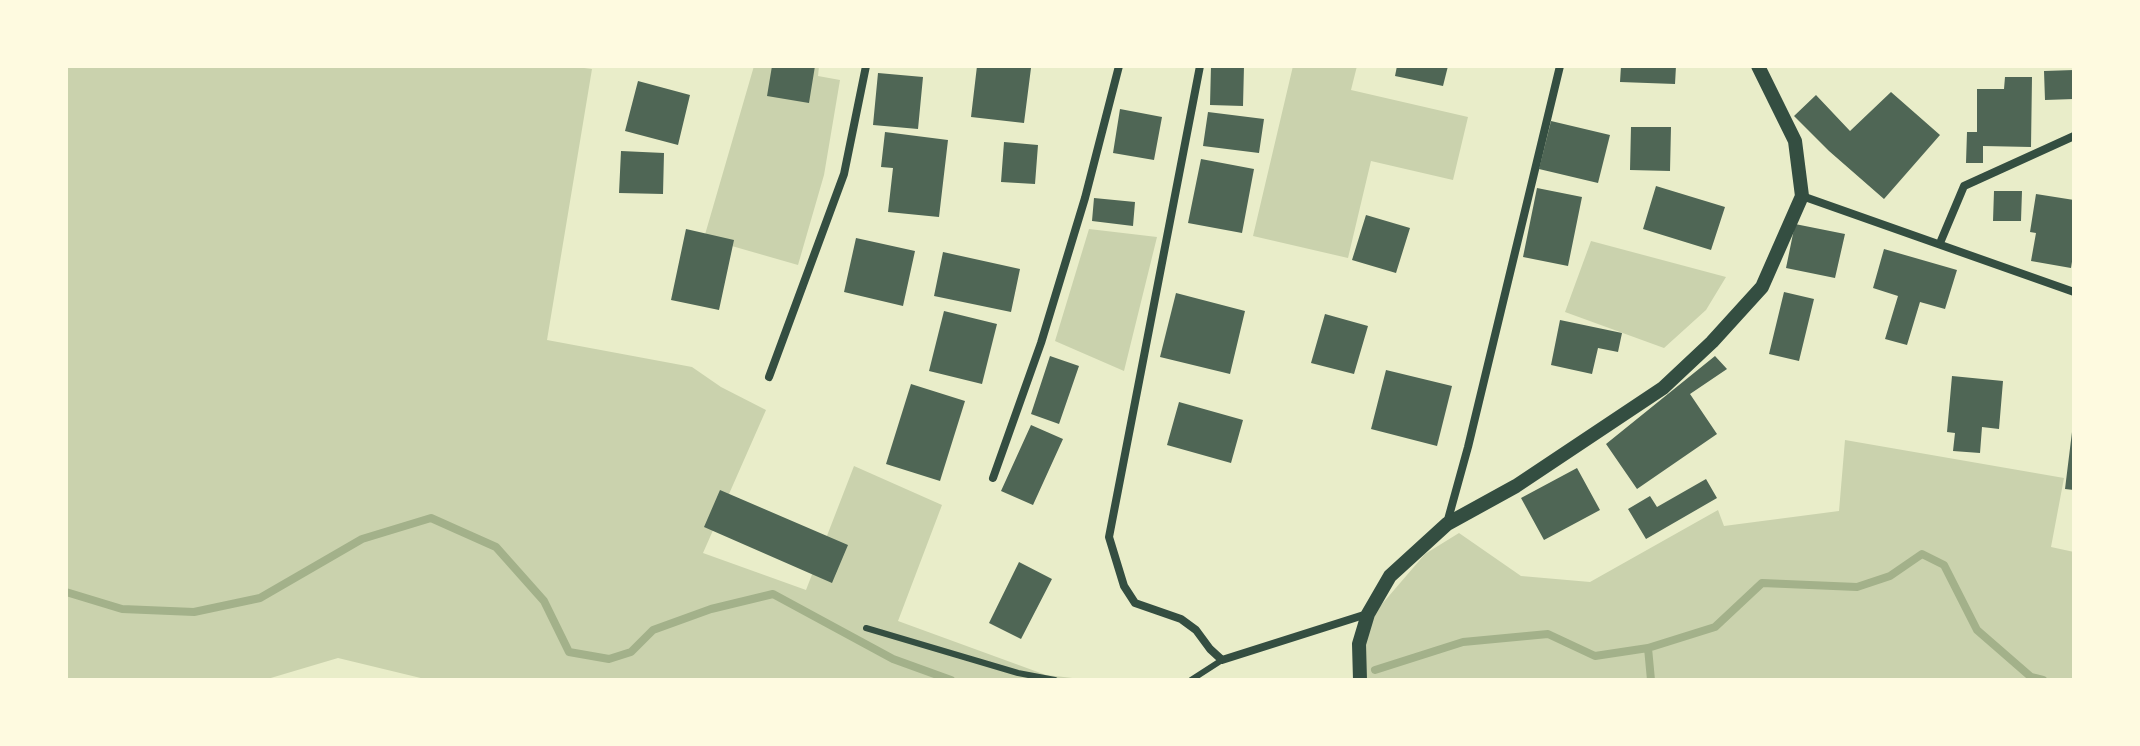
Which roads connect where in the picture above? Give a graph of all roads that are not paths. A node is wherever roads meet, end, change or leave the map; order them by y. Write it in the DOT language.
graph roads {
  1 [pos="866,66"];
  2 [pos="1119,66"];
  3 [pos="1200,66"];
  4 [pos="1560,66"];
  5 [pos="1758,66"];
  6 [pos="2074,136"];
  7 [pos="1802,196"];
  8 [pos="1940,243"];
  9 [pos="2074,292"];
  10 [pos="769,377"];
  11 [pos="993,478"];
  12 [pos="1447,524"];
  13 [pos="1368,614"];
  14 [pos="866,628"];
  15 [pos="1222,660"];
  16 [pos="1055,680"];
  17 [pos="1191,680"];
  18 [pos="1360,680"];
  1 -- 10 [label="street"];
  2 -- 11 [label="street"];
  3 -- 15 [label="street"];
  4 -- 12 [label="street"];
  5 -- 7 [label="street"];
  6 -- 8 [label="street"];
  7 -- 8 [label="street"];
  7 -- 12 [label="street"];
  8 -- 9 [label="street"];
  12 -- 13 [label="street"];
  13 -- 15 [label="street"];
  13 -- 18 [label="street"];
  14 -- 16 [label="lane"];
  15 -- 17 [label="lane"];
}
